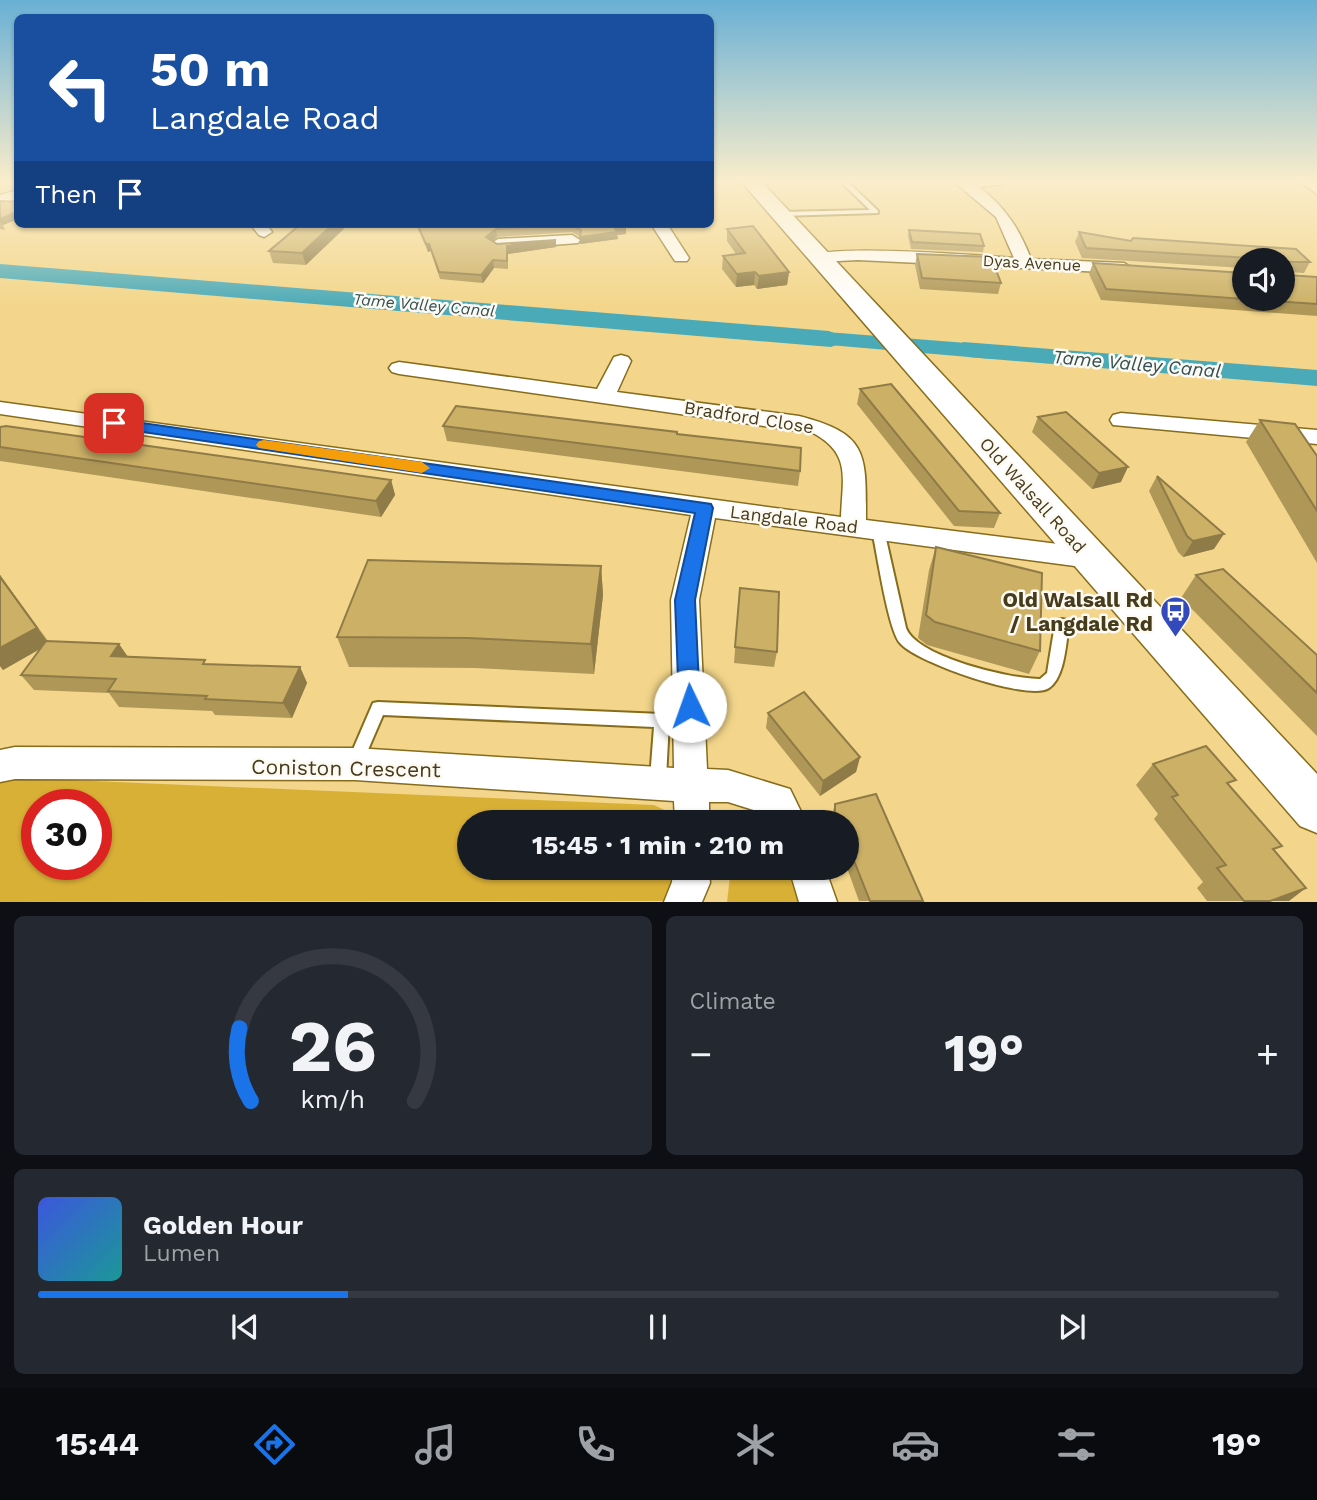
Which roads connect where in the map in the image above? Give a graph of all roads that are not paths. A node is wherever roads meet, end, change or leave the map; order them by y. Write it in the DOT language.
graph roads {
  1 [pos="787,222"];
  2 [pos="1008,222"];
  3 [pos="662,228"];
  4 [pos="572,239"];
  5 [pos="498,244"];
  6 [pos="819,257"];
  7 [pos="681,258"];
  8 [pos="1024,262"];
  9 [pos="1134,269"];
  10 [pos="621,361"];
  11 [pos="409,374"];
  12 [pos="604,397"];
  13 [pos="0,408"];
  14 [pos="1121,420"];
  15 [pos="1315,436"];
  16 [pos="705,508"];
  17 [pos="853,527"];
  18 [pos="878,530"];
  19 [pos="1090,558"];
  20 [pos="1062,624"];
  21 [pos="355,764"];
  22 [pos="0,766"];
  23 [pos="657,785"];
  24 [pos="693,786"];
  25 [pos="1317,809"];
  26 [pos="692,810"];
  27 [pos="783,810"];
  28 [pos="691,880"];
  29 [pos="811,880"];
  30 [pos="683,901"];
  31 [pos="818,901"];
  1 -- 6 [label="main road, Old Walsall Road"];
  2 -- 8 [label="street"];
  3 -- 7 [label="street"];
  4 -- 5 [label="street"];
  6 -- 8 [label="street, Dyas Avenue"];
  6 -- 19 [label="main road, Old Walsall Road"];
  8 -- 9 [label="street, Dyas Avenue"];
  10 -- 12 [label="street"];
  11 -- 12 [label="street, Bradford Close"];
  12 -- 17 [label="street, Bradford Close"];
  13 -- 16 [label="street, Langdale Road"];
  14 -- 15 [label="street"];
  16 -- 17 [label="street, Langdale Road"];
  16 -- 24 [label="street"];
  17 -- 18 [label="street, Langdale Road"];
  18 -- 19 [label="street, Langdale Road"];
  18 -- 20 [label="lane"];
  19 -- 25 [label="main road, Old Walsall Road"];
  21 -- 22 [label="street, Coniston Crescent"];
  21 -- 23 [label="street, Coniston Crescent"];
  21 -- 23 [label="lane"];
  23 -- 24 [label="street, Coniston Crescent"];
  24 -- 26 [label="street"];
  24 -- 27 [label="street"];
  28 -- 30 [label="street"];
  29 -- 31 [label="street"];
}
